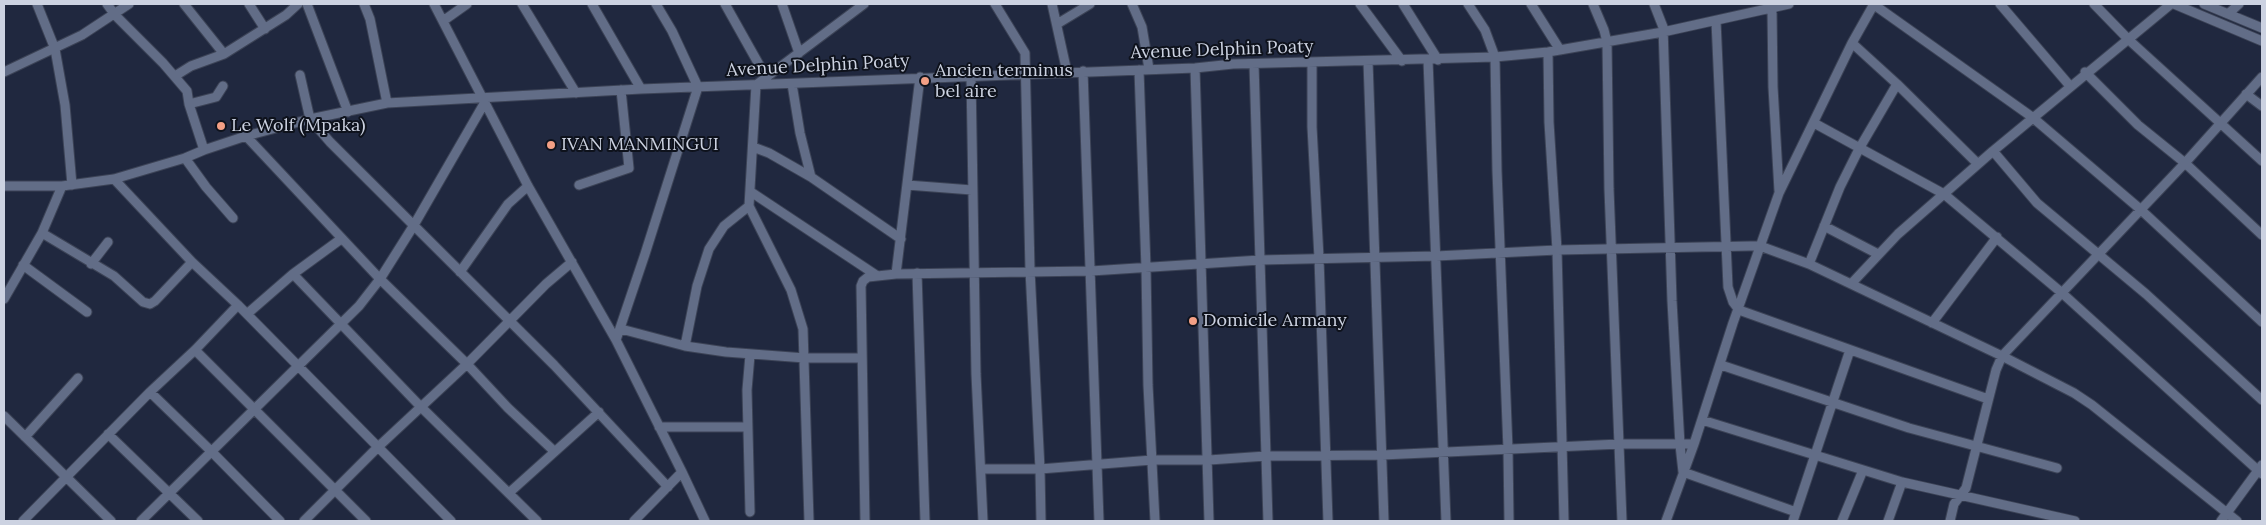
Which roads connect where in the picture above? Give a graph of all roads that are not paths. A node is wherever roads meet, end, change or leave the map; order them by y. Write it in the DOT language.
graph roads {
  1 [pos="37,4"];
  2 [pos="107,4"];
  3 [pos="129,4"];
  4 [pos="184,4"];
  5 [pos="249,4"];
  6 [pos="298,4"];
  7 [pos="307,4"];
  8 [pos="364,4"];
  9 [pos="434,4"];
  10 [pos="467,4"];
  11 [pos="522,4"];
  12 [pos="592,4"];
  13 [pos="656,4"];
  14 [pos="725,4"];
  15 [pos="782,4"];
  16 [pos="995,4"];
  17 [pos="1052,4"];
  18 [pos="1090,4"];
  19 [pos="1132,4"];
  20 [pos="1360,4"];
  21 [pos="1403,4"];
  22 [pos="1468,4"];
  23 [pos="1531,4"];
  24 [pos="1593,4"];
  25 [pos="1654,4"];
  26 [pos="1789,4"];
  27 [pos="1874,4"];
  28 [pos="2000,4"];
  29 [pos="2094,4"];
  30 [pos="2172,4"];
  31 [pos="2204,4"];
  32 [pos="861,5"];
  33 [pos="1772,8"];
  34 [pos="2232,8"];
  35 [pos="115,15"];
  36 [pos="444,20"];
  37 [pos="1716,21"];
  38 [pos="1057,24"];
  39 [pos="2262,28"];
  40 [pos="265,29"];
  41 [pos="1663,32"];
  42 [pos="2129,40"];
  43 [pos="2262,41"];
  44 [pos="1607,42"];
  45 [pos="1852,43"];
  46 [pos="55,49"];
  47 [pos="1560,50"];
  48 [pos="1548,52"];
  49 [pos="799,53"];
  50 [pos="224,54"];
  51 [pos="1495,56"];
  52 [pos="1428,60"];
  53 [pos="1438,60"];
  54 [pos="1368,61"];
  55 [pos="1402,61"];
  56 [pos="1312,62"];
  57 [pos="1254,64"];
  58 [pos="1195,68"];
  59 [pos="1149,69"];
  60 [pos="1139,70"];
  61 [pos="1083,71"];
  62 [pos="4,72"];
  63 [pos="1067,72"];
  64 [pos="2085,72"];
  65 [pos="1026,74"];
  66 [pos="300,75"];
  67 [pos="175,76"];
  68 [pos="971,76"];
  69 [pos="766,77"];
  70 [pos="920,77"];
  71 [pos="2262,77"];
  72 [pos="792,84"];
  73 [pos="1898,84"];
  74 [pos="756,85"];
  75 [pos="223,86"];
  76 [pos="2070,86"];
  77 [pos="698,87"];
  78 [pos="641,89"];
  79 [pos="621,90"];
  80 [pos="576,93"];
  81 [pos="2246,94"];
  82 [pos="484,100"];
  83 [pos="387,103"];
  84 [pos="189,104"];
  85 [pos="2262,106"];
  86 [pos="348,112"];
  87 [pos="2032,117"];
  88 [pos="310,119"];
  89 [pos="1814,123"];
  90 [pos="2221,124"];
  91 [pos="246,136"];
  92 [pos="753,147"];
  93 [pos="1859,149"];
  94 [pos="204,150"];
  95 [pos="1992,151"];
  96 [pos="185,158"];
  97 [pos="2262,161"];
  98 [pos="2185,163"];
  99 [pos="1978,164"];
  100 [pos="811,177"];
  101 [pos="114,178"];
  102 [pos="72,185"];
  103 [pos="579,185"];
  104 [pos="907,185"];
  105 [pos="4,186"];
  106 [pos="62,186"];
  107 [pos="528,186"];
  108 [pos="972,190"];
  109 [pos="751,192"];
  110 [pos="1779,193"];
  111 [pos="1944,194"];
  112 [pos="749,206"];
  113 [pos="2140,209"];
  114 [pos="233,218"];
  115 [pos="414,225"];
  116 [pos="1824,226"];
  117 [pos="42,234"];
  118 [pos="2262,235"];
  119 [pos="1997,237"];
  120 [pos="341,239"];
  121 [pos="901,239"];
  122 [pos="108,242"];
  123 [pos="1727,246"];
  124 [pos="1760,246"];
  125 [pos="1671,248"];
  126 [pos="1557,250"];
  127 [pos="1612,250"];
  128 [pos="1500,252"];
  129 [pos="2099,253"];
  130 [pos="1878,254"];
  131 [pos="1436,256"];
  132 [pos="1319,258"];
  133 [pos="1375,258"];
  134 [pos="1260,260"];
  135 [pos="192,262"];
  136 [pos="572,262"];
  137 [pos="91,264"];
  138 [pos="1203,264"];
  139 [pos="1809,264"];
  140 [pos="23,265"];
  141 [pos="1146,268"];
  142 [pos="1030,270"];
  143 [pos="1091,270"];
  144 [pos="460,272"];
  145 [pos="974,272"];
  146 [pos="917,273"];
  147 [pos="293,274"];
  148 [pos="896,274"];
  149 [pos="876,275"];
  150 [pos="380,280"];
  151 [pos="1851,284"];
  152 [pos="2062,293"];
  153 [pos="4,299"];
  154 [pos="238,305"];
  155 [pos="1739,310"];
  156 [pos="87,312"];
  157 [pos="247,314"];
  158 [pos="509,320"];
  159 [pos="2262,322"];
  160 [pos="1932,323"];
  161 [pos="342,324"];
  162 [pos="621,329"];
  163 [pos="616,340"];
  164 [pos="684,346"];
  165 [pos="195,350"];
  166 [pos="1850,350"];
  167 [pos="750,355"];
  168 [pos="2002,356"];
  169 [pos="805,358"];
  170 [pos="860,358"];
  171 [pos="467,364"];
  172 [pos="1721,365"];
  173 [pos="299,367"];
  174 [pos="78,378"];
  175 [pos="150,392"];
  176 [pos="1988,399"];
  177 [pos="2262,400"];
  178 [pos="1833,404"];
  179 [pos="420,406"];
  180 [pos="254,409"];
  181 [pos="599,412"];
  182 [pos="4,416"];
  183 [pos="1702,420"];
  184 [pos="659,427"];
  185 [pos="747,428"];
  186 [pos="108,434"];
  187 [pos="25,437"];
  188 [pos="1620,444"];
  189 [pos="1694,444"];
  190 [pos="1680,445"];
  191 [pos="378,447"];
  192 [pos="1562,447"];
  193 [pos="1977,447"];
  194 [pos="1508,449"];
  195 [pos="211,451"];
  196 [pos="554,451"];
  197 [pos="1444,451"];
  198 [pos="1382,455"];
  199 [pos="1266,456"];
  200 [pos="1327,456"];
  201 [pos="1815,456"];
  202 [pos="1152,460"];
  203 [pos="1209,460"];
  204 [pos="1097,464"];
  205 [pos="2057,468"];
  206 [pos="981,469"];
  207 [pos="1040,469"];
  208 [pos="1863,470"];
  209 [pos="2261,470"];
  210 [pos="682,472"];
  211 [pos="1683,472"];
  212 [pos="67,478"];
  213 [pos="1902,482"];
  214 [pos="668,487"];
  215 [pos="336,490"];
  216 [pos="510,492"];
  217 [pos="168,494"];
  218 [pos="1962,496"];
  219 [pos="750,512"];
  220 [pos="1796,512"];
  221 [pos="2226,513"];
  222 [pos="26,520"];
  223 [pos="111,521"];
  224 [pos="141,521"];
  225 [pos="198,521"];
  226 [pos="280,521"];
  227 [pos="304,521"];
  228 [pos="366,521"];
  229 [pos="451,521"];
  230 [pos="537,521"];
  231 [pos="634,521"];
  232 [pos="705,521"];
  233 [pos="809,521"];
  234 [pos="865,521"];
  235 [pos="925,521"];
  236 [pos="983,521"];
  237 [pos="1041,521"];
  238 [pos="1099,521"];
  239 [pos="1155,521"];
  240 [pos="1210,521"];
  241 [pos="1268,521"];
  242 [pos="1328,521"];
  243 [pos="1384,521"];
  244 [pos="1446,521"];
  245 [pos="1509,521"];
  246 [pos="1564,521"];
  247 [pos="1622,521"];
  248 [pos="1666,521"];
  249 [pos="1793,521"];
  250 [pos="1842,521"];
  251 [pos="1888,521"];
  252 [pos="1950,521"];
  253 [pos="2075,521"];
  254 [pos="2221,521"];
  255 [pos="2237,521"];
  1 -- 46 [label="street"];
  2 -- 35 [label="street"];
  3 -- 35 [label="street"];
  4 -- 50 [label="street"];
  5 -- 40 [label="street"];
  6 -- 40 [label="street"];
  7 -- 86 [label="street"];
  8 -- 83 [label="street"];
  9 -- 36 [label="street"];
  10 -- 36 [label="street"];
  11 -- 80 [label="street"];
  12 -- 78 [label="street"];
  13 -- 77 [label="street"];
  14 -- 69 [label="street"];
  15 -- 49 [label="street"];
  16 -- 65 [label="street"];
  17 -- 38 [label="street"];
  18 -- 38 [label="street"];
  19 -- 59 [label="street"];
  20 -- 55 [label="street"];
  21 -- 53 [label="street"];
  22 -- 51 [label="street"];
  23 -- 47 [label="street"];
  24 -- 44 [label="street"];
  25 -- 41 [label="street"];
  26 -- 33 [label="street, Avenue Delphin Poaty"];
  27 -- 45 [label="street"];
  27 -- 87 [label="street"];
  28 -- 76 [label="street"];
  29 -- 42 [label="street"];
  30 -- 42 [label="street"];
  30 -- 43 [label="street"];
  31 -- 34 [label="street"];
  32 -- 49 [label="street"];
  33 -- 37 [label="street, Avenue Delphin Poaty"];
  33 -- 110 [label="street"];
  34 -- 39 [label="street"];
  35 -- 46 [label="street"];
  35 -- 67 [label="street"];
  36 -- 82 [label="street"];
  37 -- 41 [label="street, Avenue Delphin Poaty"];
  37 -- 123 [label="street"];
  38 -- 63 [label="street"];
  40 -- 50 [label="street"];
  41 -- 44 [label="street, Avenue Delphin Poaty"];
  41 -- 125 [label="street"];
  42 -- 64 [label="street"];
  42 -- 90 [label="street"];
  44 -- 47 [label="street, Avenue Delphin Poaty"];
  44 -- 127 [label="street"];
  45 -- 73 [label="street"];
  45 -- 89 [label="street"];
  46 -- 62 [label="street"];
  46 -- 102 [label="street"];
  47 -- 48 [label="street, Avenue Delphin Poaty"];
  48 -- 51 [label="street, Avenue Delphin Poaty"];
  48 -- 126 [label="street"];
  49 -- 69 [label="street"];
  50 -- 67 [label="street"];
  51 -- 53 [label="street, Avenue Delphin Poaty"];
  51 -- 128 [label="street"];
  52 -- 53 [label="street, Avenue Delphin Poaty"];
  52 -- 55 [label="street, Avenue Delphin Poaty"];
  52 -- 131 [label="street"];
  54 -- 55 [label="street, Avenue Delphin Poaty"];
  54 -- 56 [label="street, Avenue Delphin Poaty"];
  54 -- 133 [label="street"];
  56 -- 57 [label="street, Avenue Delphin Poaty"];
  56 -- 132 [label="street"];
  57 -- 58 [label="street, Avenue Delphin Poaty"];
  57 -- 134 [label="street"];
  58 -- 59 [label="street, Avenue Delphin Poaty"];
  58 -- 138 [label="street"];
  59 -- 60 [label="street, Avenue Delphin Poaty"];
  60 -- 61 [label="street, Avenue Delphin Poaty"];
  60 -- 141 [label="street"];
  61 -- 63 [label="street, Avenue Delphin Poaty"];
  61 -- 143 [label="street"];
  63 -- 65 [label="street, Avenue Delphin Poaty"];
  64 -- 76 [label="street"];
  64 -- 98 [label="street"];
  65 -- 68 [label="street, Avenue Delphin Poaty"];
  65 -- 142 [label="street"];
  66 -- 88 [label="street"];
  67 -- 84 [label="street"];
  68 -- 70 [label="street, Avenue Delphin Poaty"];
  68 -- 108 [label="street"];
  69 -- 74 [label="street"];
  70 -- 72 [label="street, Avenue Delphin Poaty"];
  70 -- 104 [label="street"];
  71 -- 81 [label="street"];
  72 -- 74 [label="street, Avenue Delphin Poaty"];
  72 -- 100 [label="street"];
  73 -- 93 [label="street"];
  73 -- 99 [label="street"];
  74 -- 77 [label="street, Avenue Delphin Poaty"];
  74 -- 92 [label="street"];
  75 -- 84 [label="street"];
  76 -- 87 [label="street"];
  77 -- 78 [label="street, Avenue Delphin Poaty"];
  77 -- 162 [label="street"];
  78 -- 79 [label="street, Avenue Delphin Poaty"];
  79 -- 80 [label="street, Avenue Delphin Poaty"];
  79 -- 103 [label="street"];
  80 -- 82 [label="street, Avenue Delphin Poaty"];
  81 -- 85 [label="street"];
  81 -- 90 [label="street"];
  82 -- 83 [label="street, Avenue Delphin Poaty"];
  82 -- 107 [label="street"];
  82 -- 115 [label="street"];
  83 -- 86 [label="street, Avenue Delphin Poaty"];
  84 -- 94 [label="street"];
  86 -- 88 [label="street, Avenue Delphin Poaty"];
  87 -- 95 [label="street"];
  87 -- 113 [label="street"];
  88 -- 91 [label="street, Avenue Delphin Poaty"];
  88 -- 115 [label="street"];
  89 -- 93 [label="street"];
  89 -- 110 [label="street"];
  90 -- 97 [label="street"];
  90 -- 98 [label="street"];
  91 -- 94 [label="street, Avenue Delphin Poaty"];
  91 -- 120 [label="street"];
  92 -- 100 [label="street"];
  92 -- 109 [label="street"];
  93 -- 111 [label="street"];
  93 -- 116 [label="street"];
  94 -- 96 [label="street, Avenue Delphin Poaty"];
  95 -- 99 [label="street"];
  95 -- 129 [label="street"];
  96 -- 101 [label="street, Avenue Delphin Poaty"];
  96 -- 114 [label="street"];
  98 -- 113 [label="street"];
  98 -- 118 [label="street"];
  99 -- 111 [label="street"];
  100 -- 121 [label="street"];
  101 -- 102 [label="street, Avenue Delphin Poaty"];
  101 -- 135 [label="street"];
  102 -- 106 [label="street, Avenue Delphin Poaty"];
  104 -- 108 [label="street"];
  104 -- 121 [label="street"];
  105 -- 106 [label="street, Avenue Delphin Poaty"];
  106 -- 117 [label="street"];
  107 -- 136 [label="street"];
  107 -- 144 [label="street"];
  108 -- 145 [label="street"];
  109 -- 112 [label="street"];
  109 -- 149 [label="street"];
  110 -- 124 [label="street"];
  111 -- 119 [label="street"];
  111 -- 130 [label="street"];
  112 -- 164 [label="street"];
  112 -- 169 [label="street"];
  113 -- 129 [label="street"];
  113 -- 159 [label="street"];
  115 -- 144 [label="street"];
  115 -- 150 [label="street"];
  116 -- 130 [label="street"];
  116 -- 139 [label="street"];
  117 -- 137 [label="street"];
  117 -- 140 [label="street"];
  119 -- 152 [label="street"];
  119 -- 160 [label="street"];
  120 -- 147 [label="street"];
  120 -- 150 [label="street"];
  121 -- 148 [label="street"];
  122 -- 137 [label="street"];
  123 -- 124 [label="street"];
  123 -- 125 [label="street"];
  123 -- 155 [label="street"];
  124 -- 139 [label="street"];
  124 -- 155 [label="street"];
  125 -- 127 [label="street"];
  125 -- 190 [label="street"];
  126 -- 127 [label="street"];
  126 -- 128 [label="street"];
  126 -- 192 [label="street"];
  127 -- 188 [label="street"];
  128 -- 131 [label="street"];
  128 -- 194 [label="street"];
  129 -- 152 [label="street"];
  129 -- 177 [label="street"];
  130 -- 151 [label="street"];
  131 -- 133 [label="street"];
  131 -- 197 [label="street"];
  132 -- 133 [label="street"];
  132 -- 134 [label="street"];
  132 -- 200 [label="street"];
  133 -- 198 [label="street"];
  134 -- 138 [label="street"];
  134 -- 199 [label="street"];
  135 -- 137 [label="street"];
  135 -- 154 [label="street"];
  136 -- 158 [label="street"];
  136 -- 163 [label="street"];
  138 -- 141 [label="street"];
  138 -- 203 [label="street"];
  139 -- 151 [label="street"];
  140 -- 153 [label="street"];
  140 -- 156 [label="street"];
  141 -- 143 [label="street"];
  141 -- 202 [label="street"];
  142 -- 143 [label="street"];
  142 -- 145 [label="street"];
  142 -- 207 [label="street"];
  143 -- 204 [label="street"];
  144 -- 158 [label="street"];
  145 -- 146 [label="street"];
  145 -- 206 [label="street"];
  146 -- 148 [label="street"];
  146 -- 235 [label="street"];
  147 -- 157 [label="street"];
  147 -- 161 [label="street"];
  148 -- 149 [label="street"];
  149 -- 170 [label="street"];
  150 -- 161 [label="street"];
  150 -- 171 [label="street"];
  151 -- 160 [label="street"];
  152 -- 168 [label="street"];
  152 -- 209 [label="street"];
  154 -- 157 [label="street"];
  154 -- 165 [label="street"];
  155 -- 166 [label="street"];
  155 -- 172 [label="street"];
  157 -- 173 [label="street"];
  158 -- 171 [label="street"];
  158 -- 181 [label="street"];
  160 -- 168 [label="street"];
  161 -- 173 [label="street"];
  161 -- 179 [label="street"];
  162 -- 163 [label="street"];
  162 -- 164 [label="street"];
  163 -- 184 [label="street"];
  164 -- 167 [label="street"];
  165 -- 175 [label="street"];
  165 -- 180 [label="street"];
  166 -- 176 [label="street"];
  166 -- 178 [label="street"];
  167 -- 169 [label="street"];
  167 -- 185 [label="street"];
  168 -- 176 [label="street"];
  168 -- 221 [label="street"];
  169 -- 170 [label="street"];
  169 -- 233 [label="street"];
  170 -- 234 [label="street"];
  171 -- 179 [label="street"];
  171 -- 196 [label="street"];
  172 -- 178 [label="street"];
  172 -- 183 [label="street"];
  173 -- 180 [label="street"];
  173 -- 191 [label="street"];
  174 -- 187 [label="street"];
  175 -- 186 [label="street"];
  175 -- 195 [label="street"];
  176 -- 193 [label="street"];
  178 -- 193 [label="street"];
  178 -- 201 [label="street"];
  179 -- 191 [label="street"];
  179 -- 216 [label="street"];
  180 -- 195 [label="street"];
  180 -- 215 [label="street"];
  181 -- 196 [label="street"];
  181 -- 214 [label="street"];
  182 -- 187 [label="street"];
  183 -- 189 [label="street"];
  183 -- 201 [label="street"];
  184 -- 185 [label="street"];
  184 -- 210 [label="street"];
  185 -- 219 [label="street"];
  186 -- 212 [label="street"];
  186 -- 217 [label="street"];
  187 -- 212 [label="street"];
  188 -- 190 [label="street"];
  188 -- 192 [label="street"];
  188 -- 247 [label="street"];
  189 -- 190 [label="street"];
  189 -- 211 [label="street"];
  190 -- 211 [label="street"];
  191 -- 215 [label="street"];
  191 -- 229 [label="street"];
  192 -- 194 [label="street"];
  192 -- 246 [label="street"];
  193 -- 205 [label="street"];
  193 -- 218 [label="street"];
  194 -- 197 [label="street"];
  194 -- 245 [label="street"];
  195 -- 217 [label="street"];
  195 -- 226 [label="street"];
  196 -- 216 [label="street"];
  197 -- 198 [label="street"];
  197 -- 244 [label="street"];
  198 -- 200 [label="street"];
  198 -- 243 [label="street"];
  199 -- 200 [label="street"];
  199 -- 203 [label="street"];
  199 -- 241 [label="street"];
  200 -- 242 [label="street"];
  201 -- 208 [label="street"];
  201 -- 220 [label="street"];
  202 -- 203 [label="street"];
  202 -- 204 [label="street"];
  202 -- 239 [label="street"];
  203 -- 240 [label="street"];
  204 -- 207 [label="street"];
  204 -- 238 [label="street"];
  206 -- 207 [label="street"];
  206 -- 236 [label="street"];
  207 -- 237 [label="street"];
  208 -- 213 [label="street"];
  208 -- 250 [label="street"];
  209 -- 221 [label="street"];
  210 -- 214 [label="street"];
  210 -- 232 [label="street"];
  211 -- 220 [label="street"];
  211 -- 248 [label="street"];
  212 -- 222 [label="street"];
  212 -- 223 [label="street"];
  213 -- 218 [label="street"];
  213 -- 251 [label="street"];
  214 -- 231 [label="street"];
  215 -- 227 [label="street"];
  215 -- 228 [label="street"];
  216 -- 230 [label="street"];
  217 -- 224 [label="street"];
  217 -- 225 [label="street"];
  218 -- 252 [label="street"];
  218 -- 253 [label="street"];
  220 -- 249 [label="street"];
  221 -- 254 [label="street"];
  221 -- 255 [label="street"];
}
